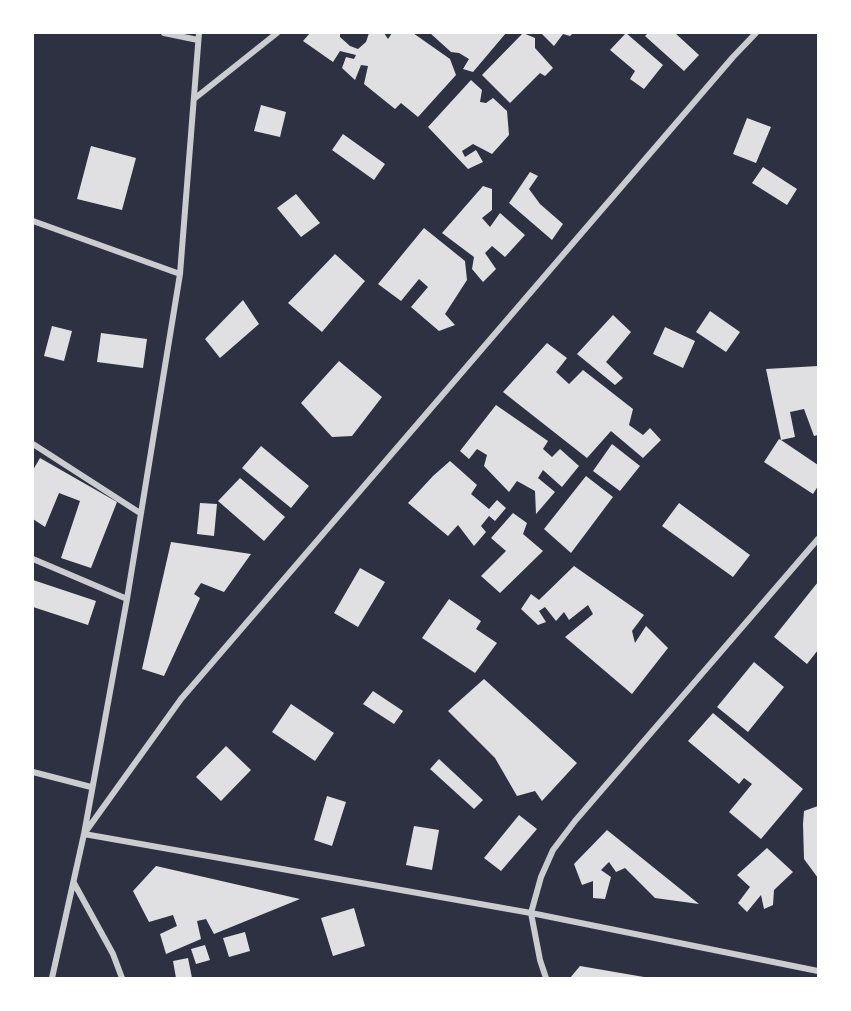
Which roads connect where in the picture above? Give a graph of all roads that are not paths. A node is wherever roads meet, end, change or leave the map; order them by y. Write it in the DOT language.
graph roads {
  1 [pos="164,33"];
  2 [pos="277,33"];
  3 [pos="756,33"];
  4 [pos="198,36"];
  5 [pos="194,99"];
  6 [pos="33,221"];
  7 [pos="180,274"];
  8 [pos="33,444"];
  9 [pos="140,513"];
  10 [pos="818,538"];
  11 [pos="33,559"];
  12 [pos="127,599"];
  13 [pos="33,772"];
  14 [pos="91,787"];
  15 [pos="84,834"];
  16 [pos="73,883"];
  17 [pos="531,913"];
  18 [pos="818,971"];
  19 [pos="52,978"];
  20 [pos="122,978"];
  21 [pos="546,978"];
  1 -- 4 [label="street"];
  2 -- 5 [label="street"];
  3 -- 15 [label="street"];
  4 -- 5 [label="street"];
  5 -- 7 [label="street"];
  6 -- 7 [label="street"];
  7 -- 9 [label="street"];
  8 -- 9 [label="street"];
  9 -- 12 [label="street"];
  10 -- 17 [label="street"];
  11 -- 12 [label="street"];
  12 -- 14 [label="street"];
  13 -- 14 [label="street"];
  14 -- 15 [label="street"];
  15 -- 16 [label="street"];
  15 -- 17 [label="street"];
  16 -- 19 [label="street"];
  16 -- 20 [label="street"];
  17 -- 18 [label="street"];
  17 -- 21 [label="street"];
}
